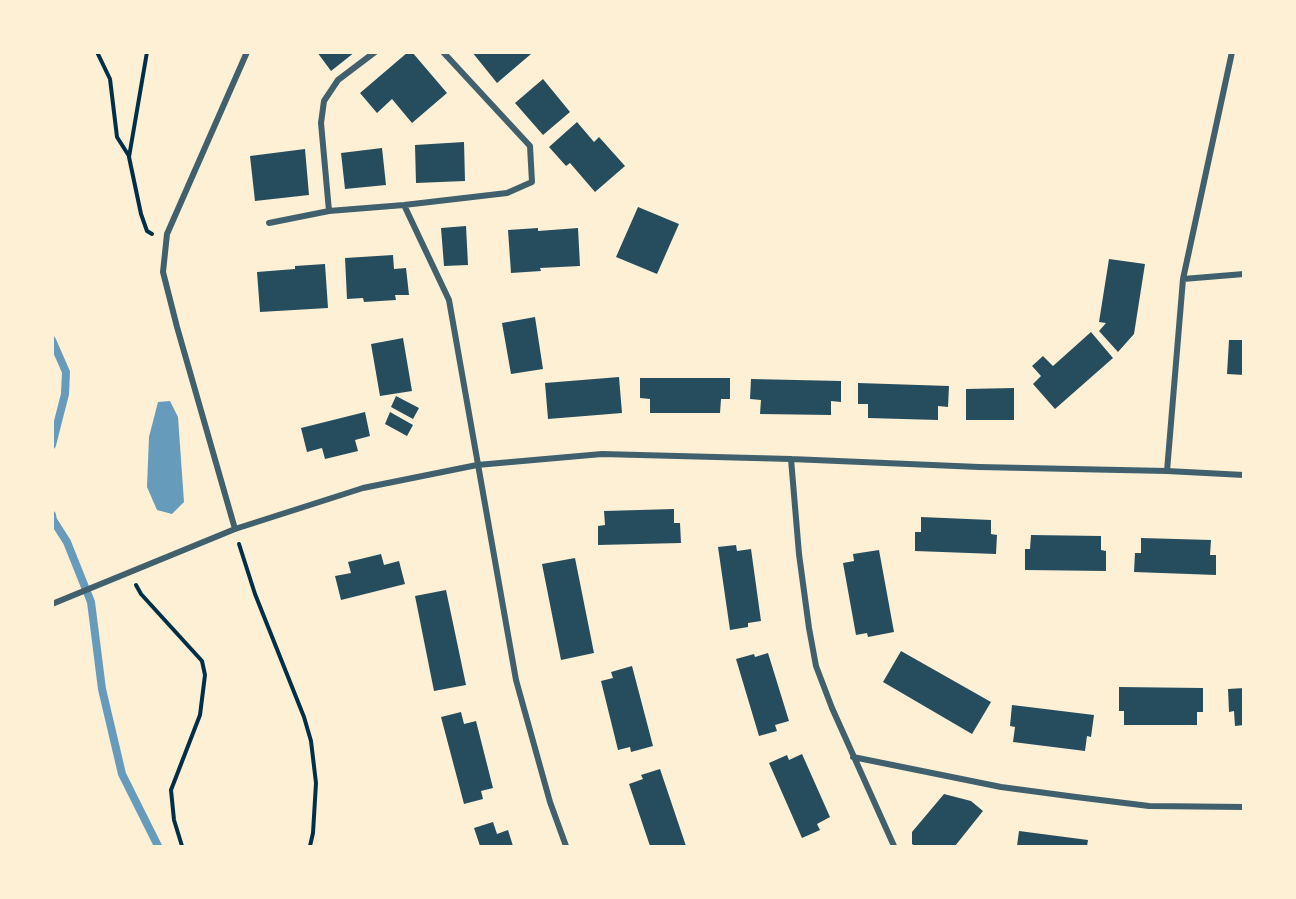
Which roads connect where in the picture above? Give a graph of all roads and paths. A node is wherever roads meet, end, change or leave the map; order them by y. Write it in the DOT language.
graph roads {
  1 [pos="97,52"];
  2 [pos="147,52"];
  3 [pos="247,52"];
  4 [pos="375,52"];
  5 [pos="443,52"];
  6 [pos="1232,52"];
  7 [pos="129,157"];
  8 [pos="404,205"];
  9 [pos="329,211"];
  10 [pos="268,223"];
  11 [pos="166,244"];
  12 [pos="1244,274"];
  13 [pos="1183,279"];
  14 [pos="791,459"];
  15 [pos="477,465"];
  16 [pos="1167,471"];
  17 [pos="1244,475"];
  18 [pos="235,529"];
  19 [pos="128,571"];
  20 [pos="52,604"];
  21 [pos="854,758"];
  22 [pos="1244,807"];
  23 [pos="182,846"];
  24 [pos="310,846"];
  25 [pos="566,846"];
  26 [pos="894,846"];
  1 -- 7 [label="path"];
  2 -- 7 [label="path"];
  3 -- 11 [label="street"];
  4 -- 9 [label="street"];
  5 -- 8 [label="street"];
  6 -- 13 [label="street"];
  7 -- 11 [label="path"];
  8 -- 9 [label="street"];
  8 -- 15 [label="street"];
  9 -- 10 [label="street"];
  11 -- 18 [label="street"];
  12 -- 13 [label="street"];
  13 -- 16 [label="street"];
  14 -- 15 [label="street"];
  14 -- 16 [label="street"];
  14 -- 21 [label="street"];
  15 -- 18 [label="street"];
  15 -- 25 [label="street"];
  16 -- 17 [label="street"];
  18 -- 19 [label="street"];
  18 -- 24 [label="path"];
  19 -- 20 [label="street"];
  19 -- 23 [label="path"];
  21 -- 22 [label="street"];
  21 -- 26 [label="street"];
}
